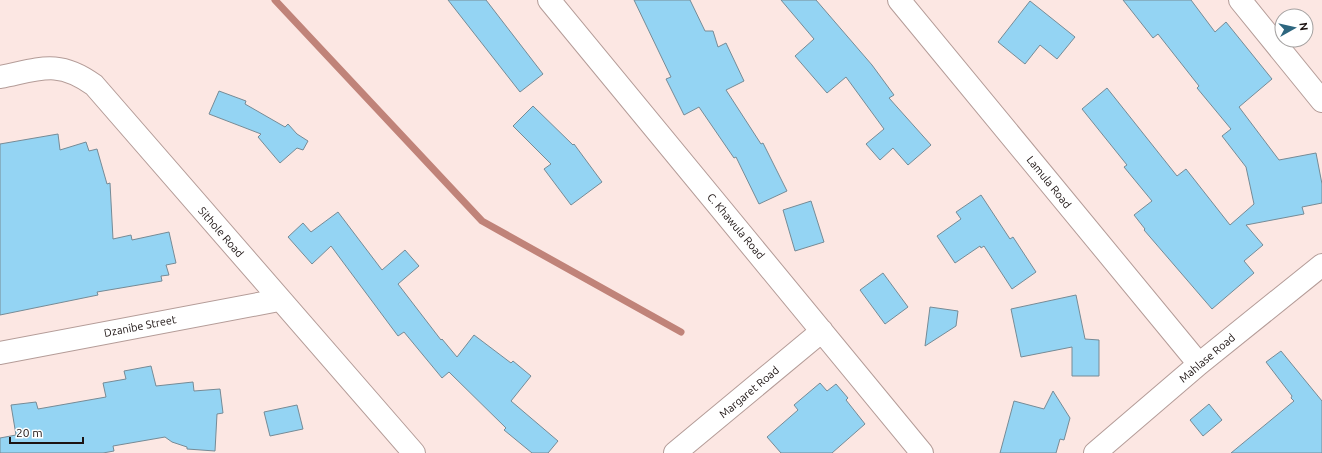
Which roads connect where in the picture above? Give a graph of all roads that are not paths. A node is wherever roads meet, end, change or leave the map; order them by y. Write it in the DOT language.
graph roads {
  1 [pos="548,0"];
  2 [pos="899,0"];
  3 [pos="1240,0"];
  4 [pos="0,77"];
  5 [pos="1322,101"];
  6 [pos="1322,265"];
  7 [pos="280,300"];
  8 [pos="822,331"];
  9 [pos="0,353"];
  10 [pos="1199,364"];
  11 [pos="414,453"];
  12 [pos="675,453"];
  13 [pos="922,453"];
  14 [pos="1095,453"];
  1 -- 8 [label="street, C. Khawula Road"];
  2 -- 10 [label="street, Lamula Road"];
  3 -- 5 [label="street"];
  4 -- 7 [label="street, Sithole Road"];
  6 -- 10 [label="street, Mahlase Road"];
  7 -- 9 [label="street, Dzanibe Street"];
  7 -- 11 [label="street, Sithole Road"];
  8 -- 12 [label="street, Margaret Road"];
  8 -- 13 [label="street, C. Khawula Road"];
  10 -- 14 [label="street, Mahlase Road"];
}
